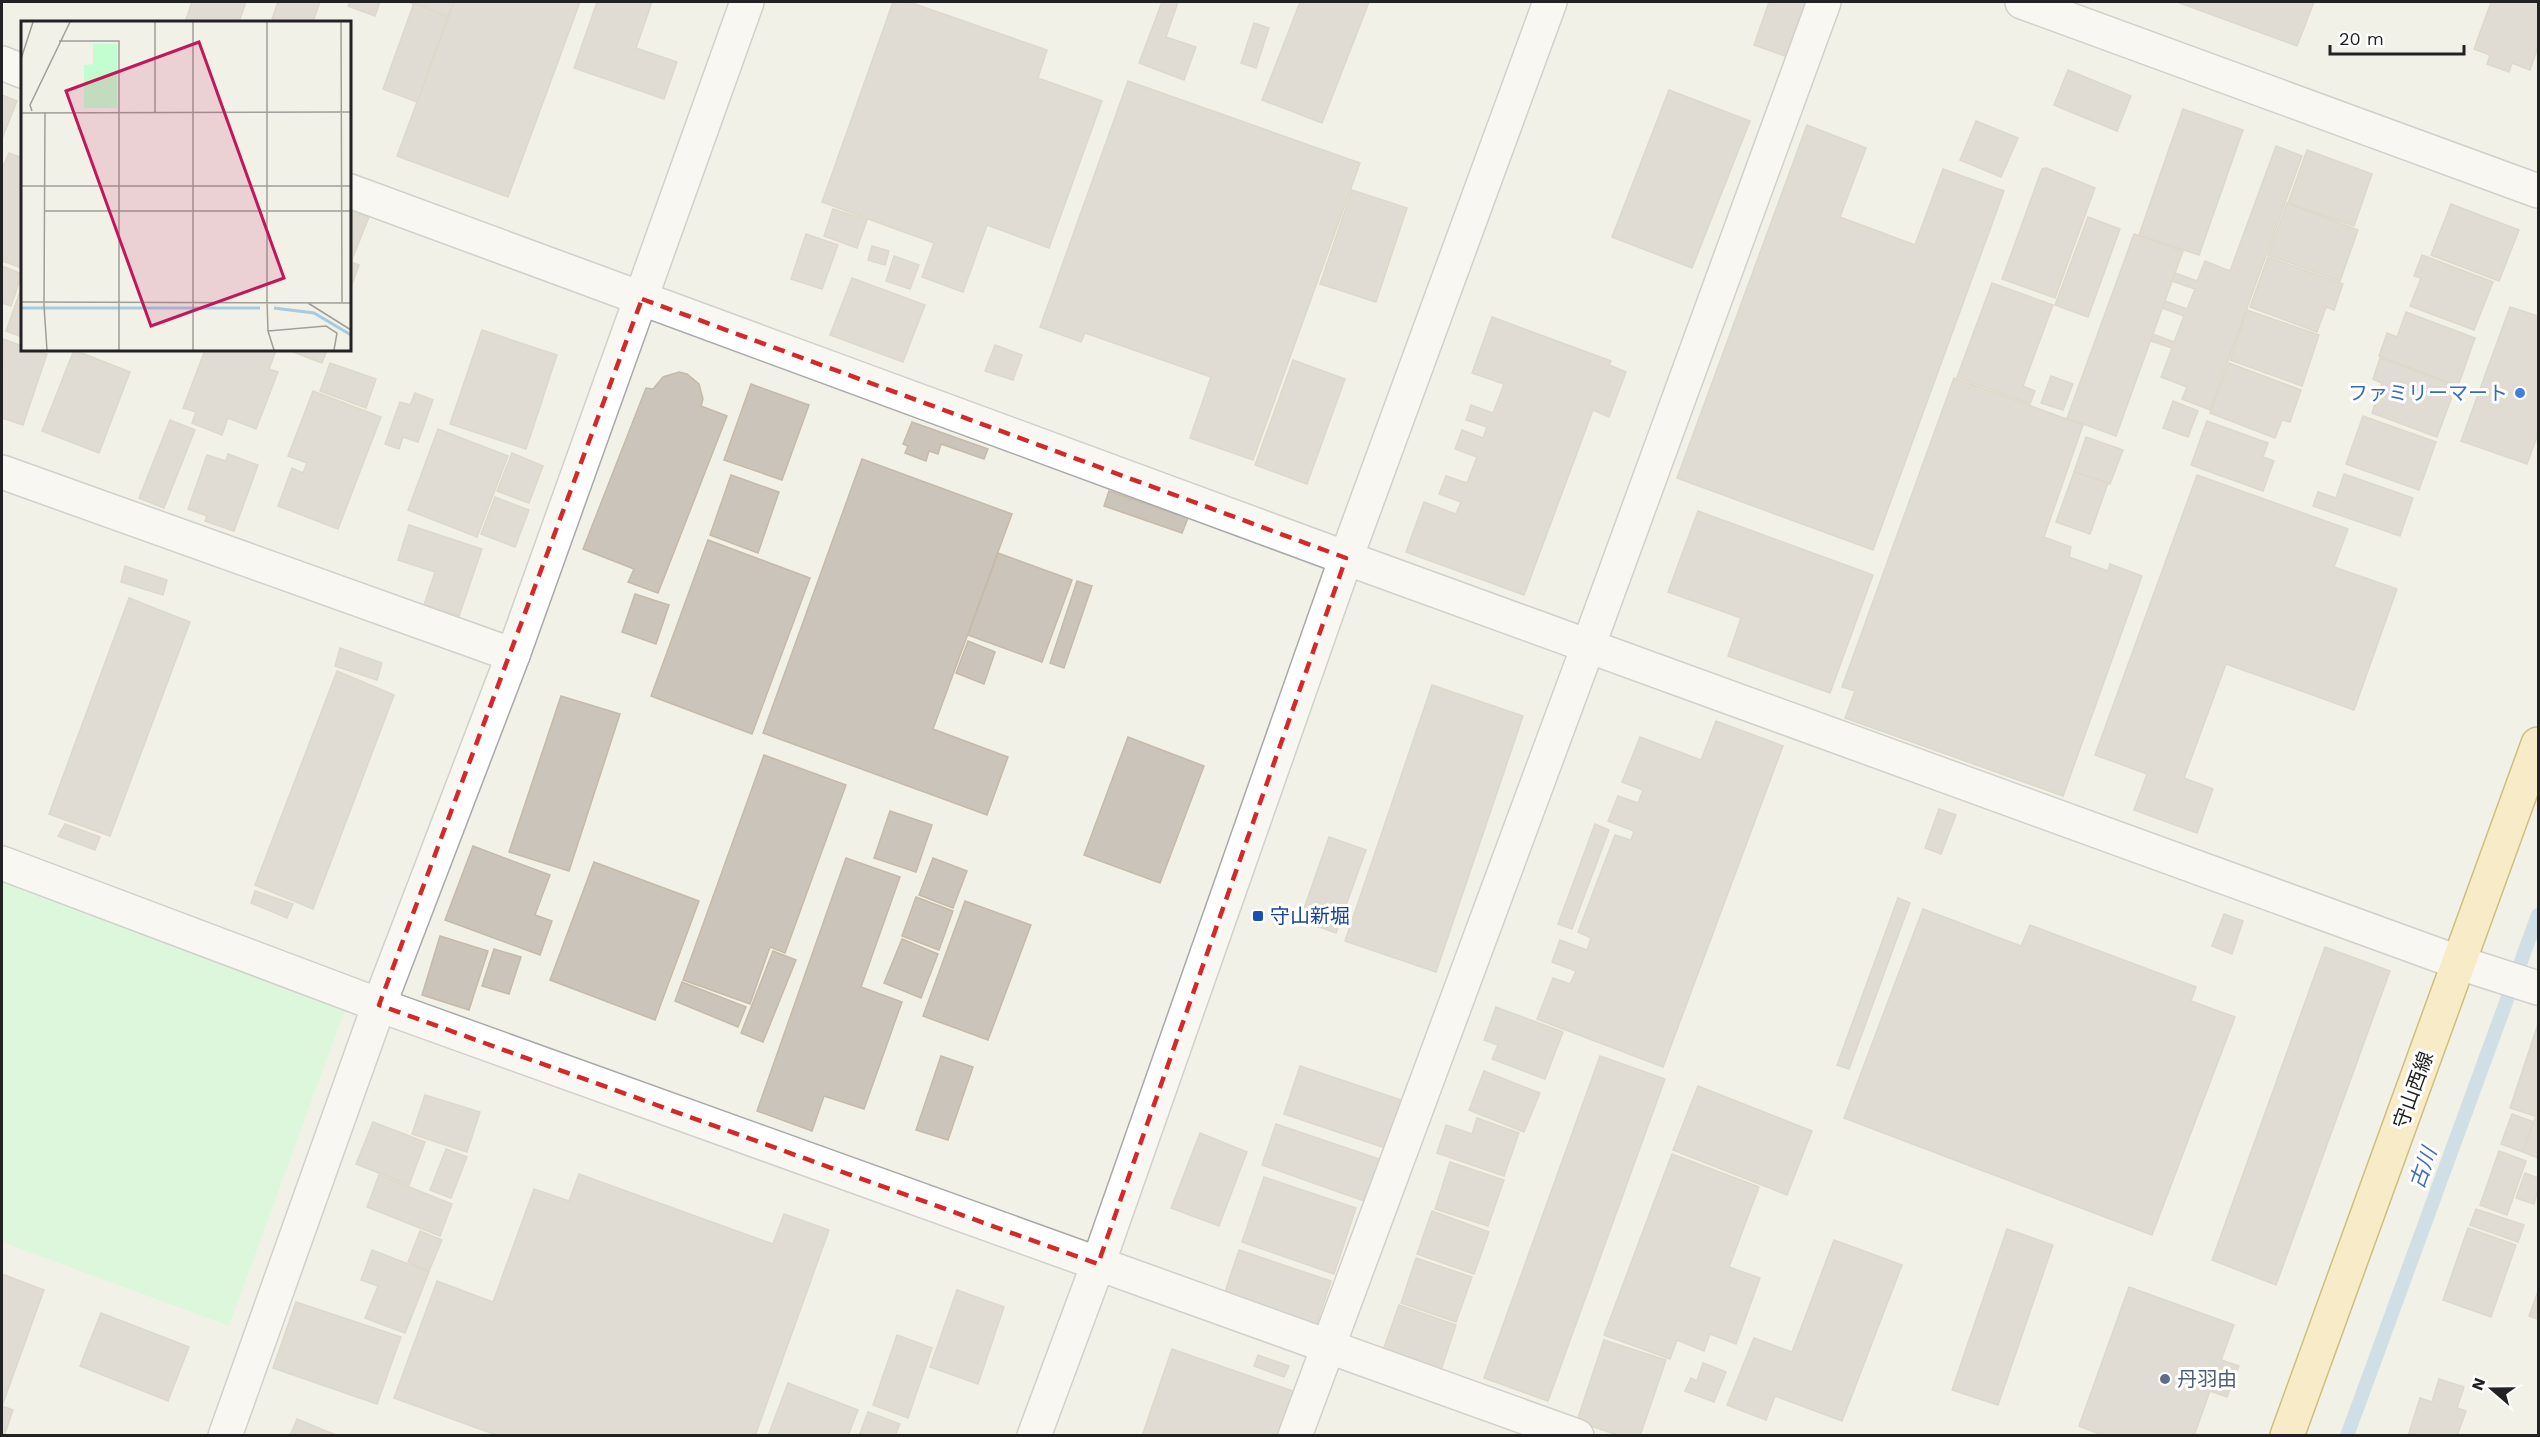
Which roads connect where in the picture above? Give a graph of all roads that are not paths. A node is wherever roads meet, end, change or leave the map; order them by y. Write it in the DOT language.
graph roads {
  1 [pos="747,2"];
  2 [pos="1550,2"];
  3 [pos="1824,2"];
  4 [pos="2022,2"];
  5 [pos="2,63"];
  6 [pos="21,71"];
  7 [pos="351,191"];
  8 [pos="2538,191"];
  9 [pos="642,299"];
  10 [pos="2,472"];
  11 [pos="1346,558"];
  12 [pos="1589,644"];
  13 [pos="513,656"];
  14 [pos="2538,744"];
  15 [pos="2,863"];
  16 [pos="2460,963"];
  17 [pos="2533,986"];
  18 [pos="379,1005"];
  19 [pos="1098,1264"];
  20 [pos="1327,1347"];
  21 [pos="225,1436"];
  22 [pos="1034,1436"];
  23 [pos="1295,1436"];
  24 [pos="1577,1436"];
  25 [pos="2287,1436"];
  1 -- 9 [label="street"];
  2 -- 11 [label="street"];
  3 -- 12 [label="street"];
  4 -- 8 [label="street"];
  5 -- 6 [label="street"];
  7 -- 9 [label="street"];
  9 -- 11 [label="street"];
  9 -- 13 [label="street"];
  10 -- 13 [label="street"];
  11 -- 12 [label="street"];
  11 -- 19 [label="street"];
  12 -- 16 [label="street"];
  12 -- 20 [label="street"];
  13 -- 18 [label="street"];
  14 -- 16 [label="main road, 守山西線"];
  15 -- 18 [label="street"];
  16 -- 17 [label="street"];
  16 -- 25 [label="main road, 守山西線"];
  18 -- 19 [label="street"];
  18 -- 21 [label="street"];
  19 -- 20 [label="street"];
  19 -- 22 [label="street"];
  20 -- 23 [label="street"];
  20 -- 24 [label="street"];
}
